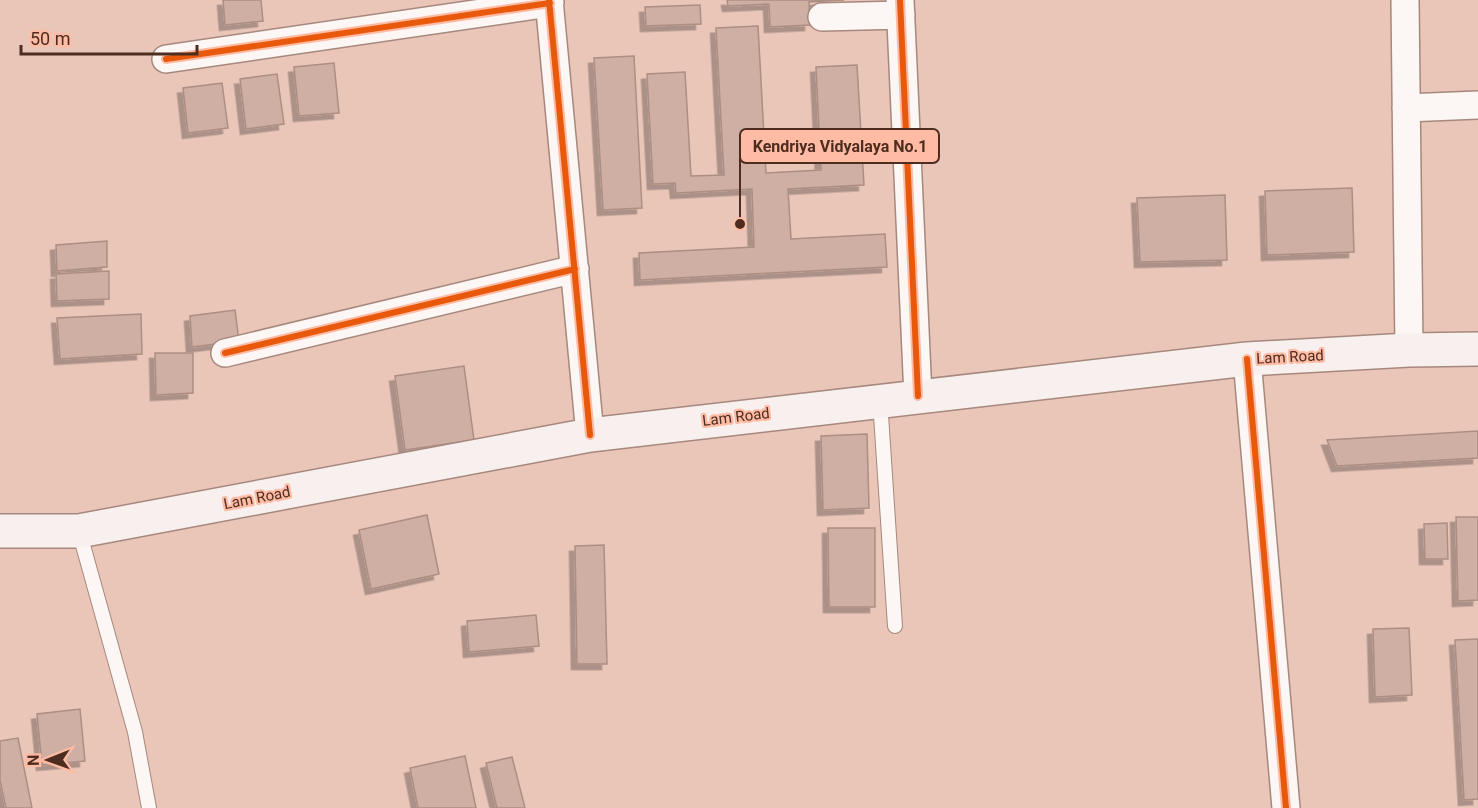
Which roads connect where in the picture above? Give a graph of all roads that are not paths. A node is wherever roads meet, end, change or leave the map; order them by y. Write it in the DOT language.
graph roads {
  1 [pos="1405,0"];
  2 [pos="550,2"];
  3 [pos="900,7"];
  4 [pos="822,17"];
  5 [pos="166,59"];
  6 [pos="1478,105"];
  7 [pos="1406,108"];
  8 [pos="575,269"];
  9 [pos="1478,349"];
  10 [pos="1409,350"];
  11 [pos="225,353"];
  12 [pos="1247,359"];
  13 [pos="918,396"];
  14 [pos="880,400"];
  15 [pos="590,435"];
  16 [pos="0,531"];
  17 [pos="79,531"];
  18 [pos="895,626"];
  19 [pos="149,808"];
  20 [pos="1286,808"];
  1 -- 7 [label="street"];
  2 -- 5 [label="street"];
  2 -- 8 [label="street"];
  3 -- 4 [label="street"];
  3 -- 13 [label="street"];
  6 -- 7 [label="street"];
  7 -- 10 [label="street"];
  8 -- 11 [label="street"];
  8 -- 15 [label="street"];
  9 -- 10 [label="main road, Lam Road"];
  10 -- 12 [label="main road, Lam Road"];
  12 -- 13 [label="main road, Lam Road"];
  12 -- 20 [label="street"];
  13 -- 14 [label="main road, Lam Road"];
  14 -- 15 [label="main road, Lam Road"];
  14 -- 18 [label="lane"];
  15 -- 17 [label="main road, Lam Road"];
  16 -- 17 [label="main road, Lam Road"];
  17 -- 19 [label="lane"];
}
